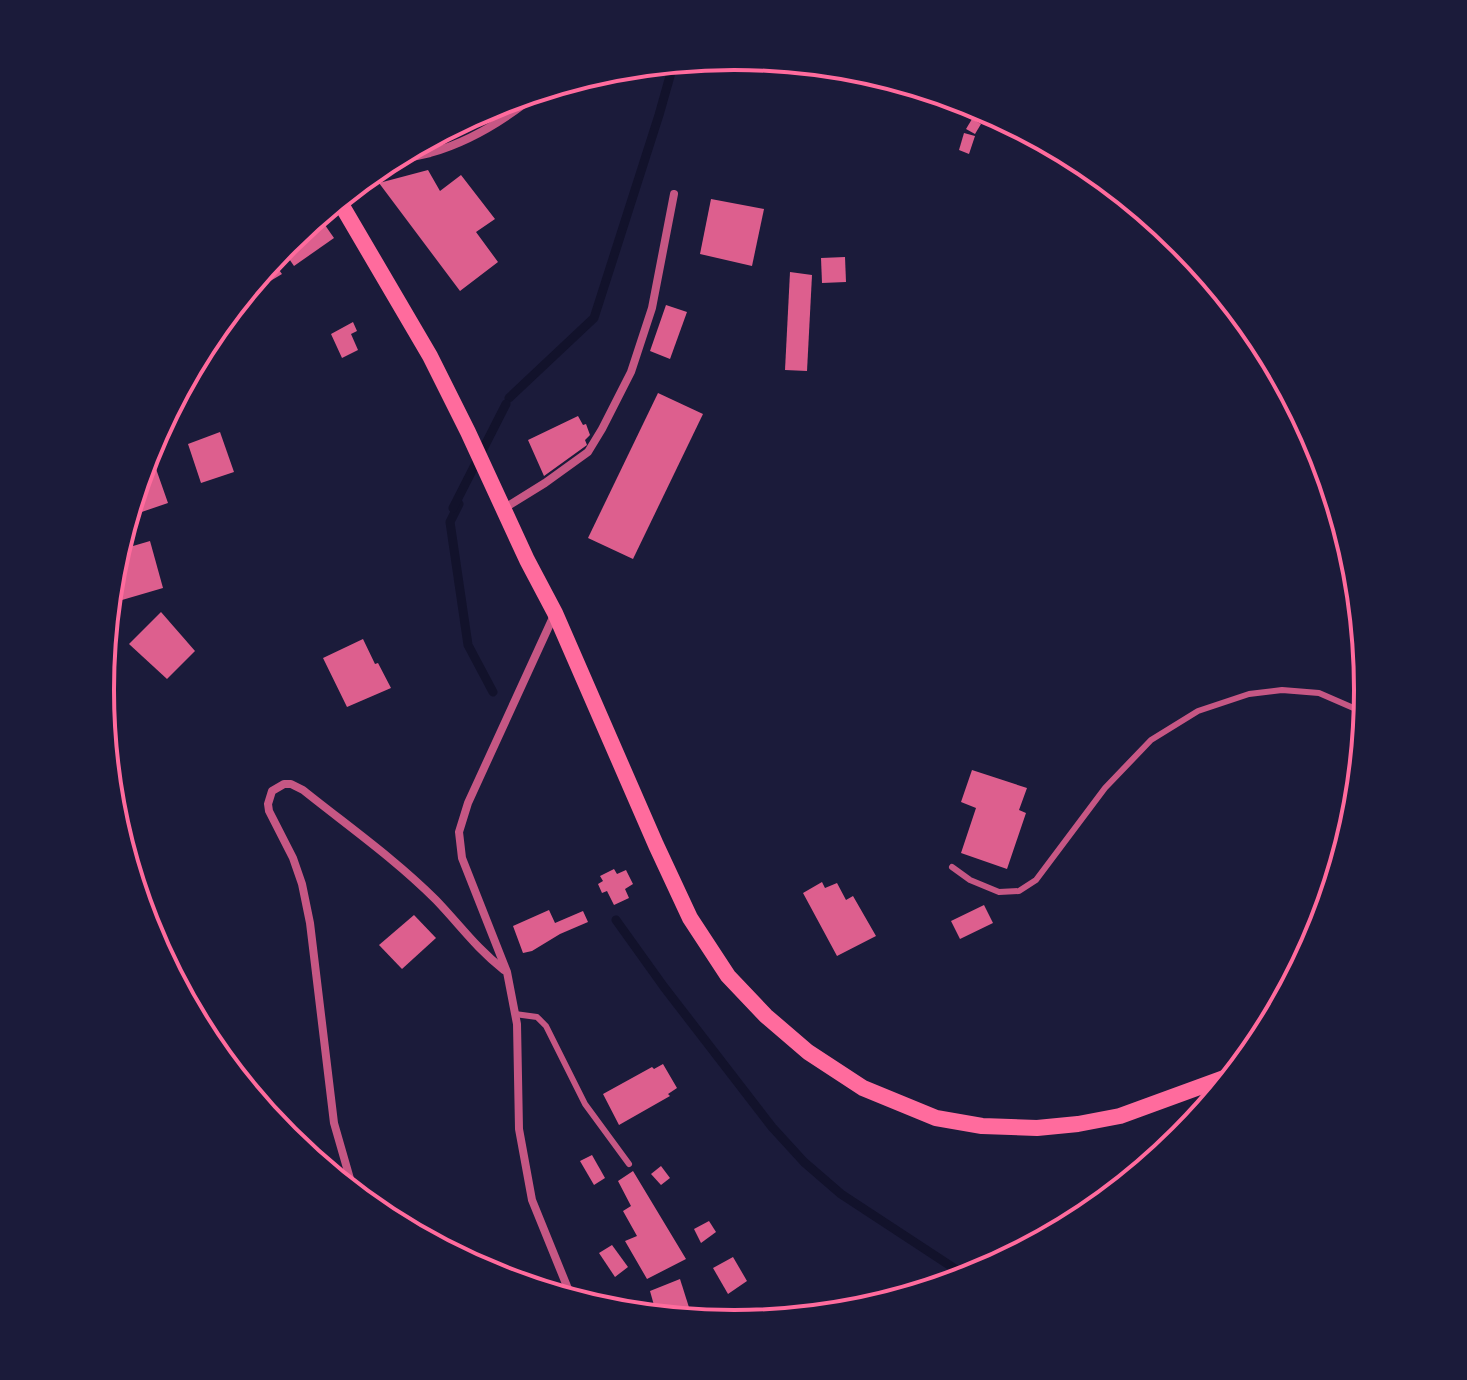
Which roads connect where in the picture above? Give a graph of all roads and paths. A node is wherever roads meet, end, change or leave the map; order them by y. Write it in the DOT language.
graph roads {
  1 [pos="520,108"];
  2 [pos="421,155"];
  3 [pos="674,194"];
  4 [pos="344,208"];
  5 [pos="503,509"];
  6 [pos="555,613"];
  7 [pos="1353,708"];
  8 [pos="952,867"];
  9 [pos="507,972"];
  10 [pos="515,1014"];
  11 [pos="1213,1082"];
  12 [pos="629,1164"];
  13 [pos="349,1176"];
  14 [pos="567,1287"];
  1 -- 2 [label="street"];
  3 -- 5 [label="street"];
  4 -- 5 [label="main road"];
  5 -- 6 [label="main road"];
  6 -- 9 [label="street"];
  6 -- 11 [label="main road"];
  7 -- 8 [label="lane"];
  9 -- 10 [label="street"];
  9 -- 13 [label="street"];
  10 -- 12 [label="lane"];
  10 -- 14 [label="street"];
}
